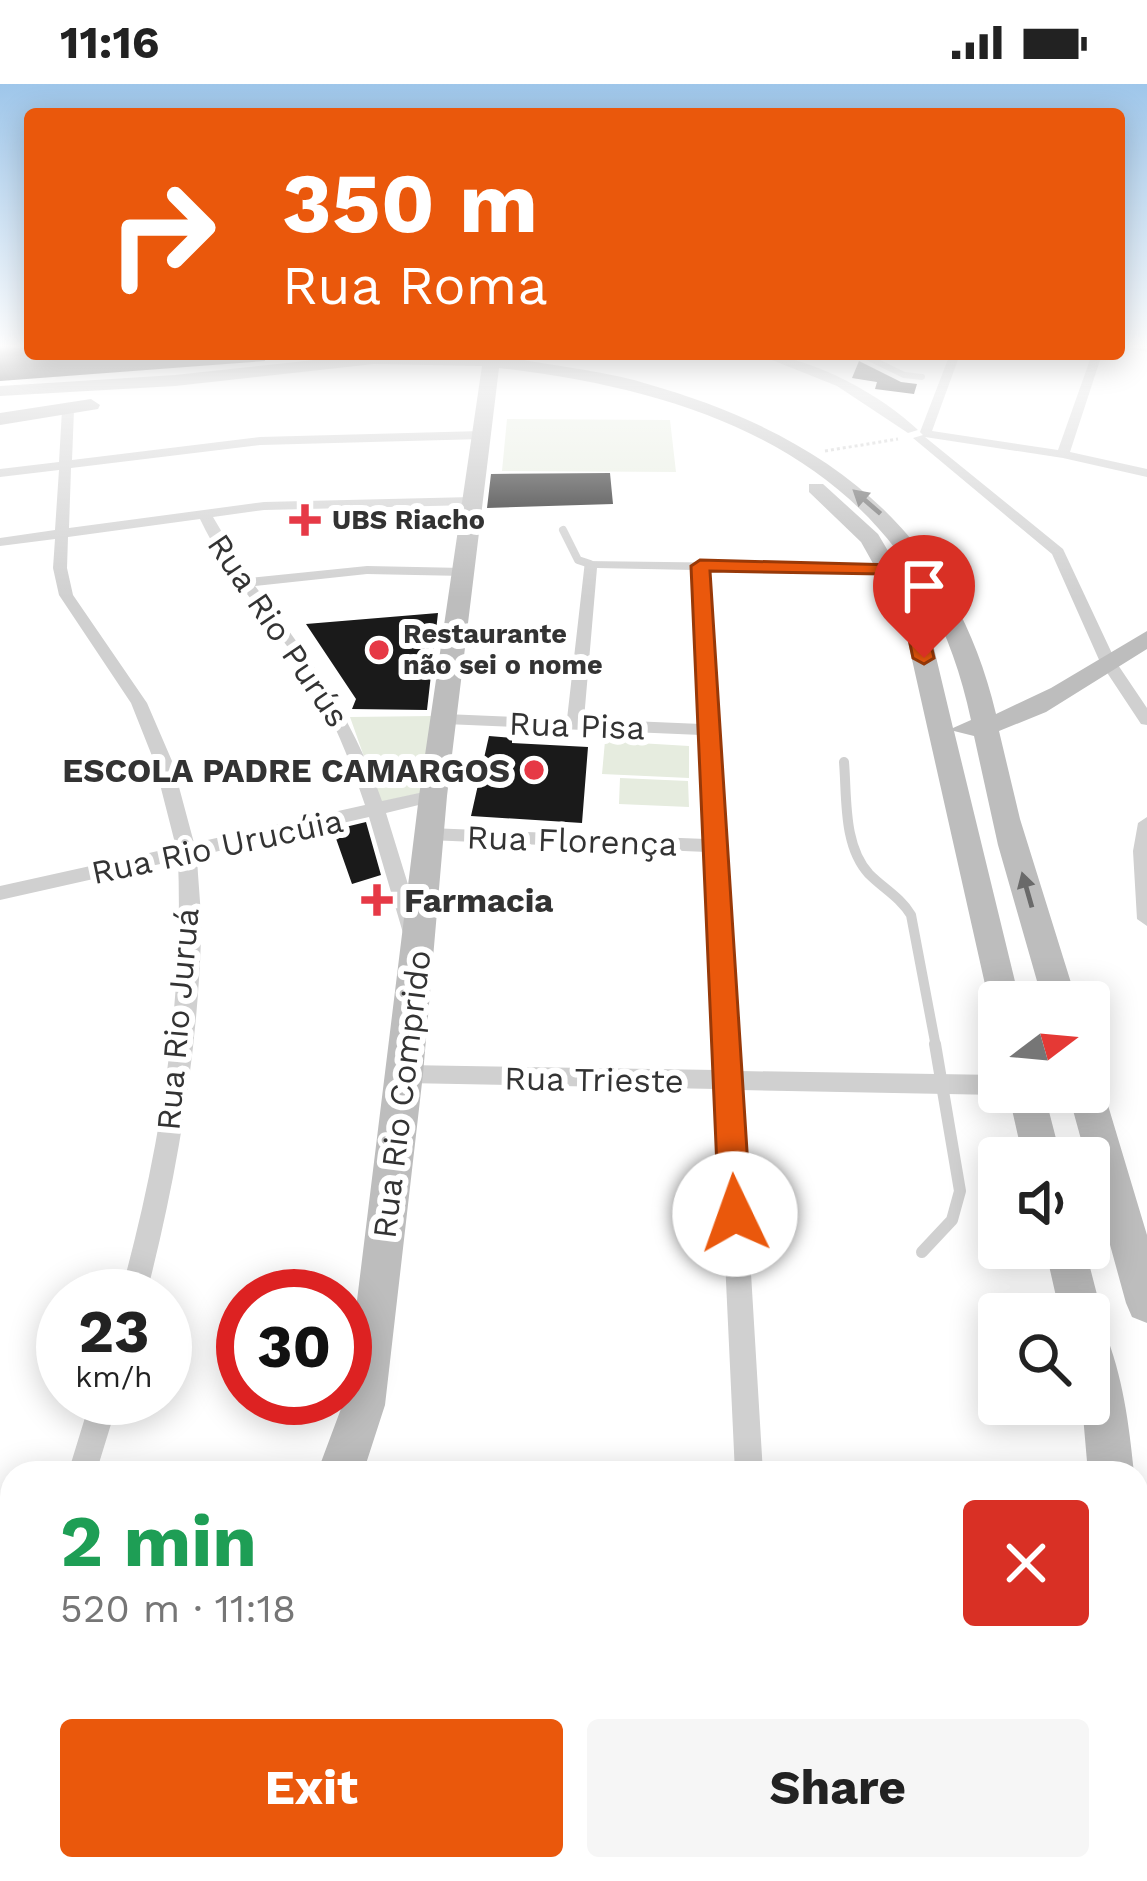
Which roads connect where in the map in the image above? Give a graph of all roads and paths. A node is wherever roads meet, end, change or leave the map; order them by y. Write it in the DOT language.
graph roads {
  1 [pos="73,430"];
  2 [pos="484,430"];
  3 [pos="707,430"];
  4 [pos="756,430"];
  5 [pos="914,430"];
  6 [pos="921,430"];
  7 [pos="1071,430"];
  8 [pos="919,434"];
  9 [pos="482,435"];
  10 [pos="1063,454"];
  11 [pos="64,464"];
  12 [pos="817,464"];
  13 [pos="0,473"];
  14 [pos="1147,473"];
  15 [pos="472,501"];
  16 [pos="205,514"];
  17 [pos="563,530"];
  18 [pos="61,534"];
  19 [pos="0,542"];
  20 [pos="590,564"];
  21 [pos="700,566"];
  22 [pos="889,568"];
  23 [pos="464,572"];
  24 [pos="245,583"];
  25 [pos="1147,638"];
  26 [pos="1108,662"];
  27 [pos="982,716"];
  28 [pos="445,719"];
  29 [pos="1147,720"];
  30 [pos="938,721"];
  31 [pos="575,725"];
  32 [pos="709,730"];
  33 [pos="844,762"];
  34 [pos="433,796"];
  35 [pos="376,810"];
  36 [pos="1147,824"];
  37 [pos="429,834"];
  38 [pos="716,846"];
  39 [pos="187,852"];
  40 [pos="0,893"];
  41 [pos="1147,920"];
  42 [pos="419,951"];
  43 [pos="998,981"];
  44 [pos="1054,981"];
  45 [pos="405,1074"];
  46 [pos="728,1082"];
  47 [pos="978,1085"];
  48 [pos="941,1086"];
  49 [pos="1083,1113"];
  50 [pos="1092,1113"];
  51 [pos="1113,1185"];
  52 [pos="922,1252"];
  53 [pos="1141,1252"];
  54 [pos="140,1269"];
  55 [pos="1147,1303"];
  56 [pos="97,1425"];
  57 [pos="1107,1425"];
  58 [pos="86,1461"];
  59 [pos="344,1461"];
  60 [pos="748,1461"];
  61 [pos="1111,1461"];
  1 -- 11 [label="street, Rua Rio Juruá"];
  2 -- 9 [label="street, Rua Rio Comprido"];
  3 -- 22 [label="street"];
  4 -- 12 [label="street"];
  5 -- 8 [label="street"];
  6 -- 8 [label="street"];
  7 -- 10 [label="street"];
  8 -- 10 [label="street"];
  8 -- 12 [label="path"];
  8 -- 26 [label="street"];
  9 -- 11 [label="street"];
  9 -- 15 [label="street, Rua Rio Comprido"];
  10 -- 14 [label="street"];
  11 -- 13 [label="street"];
  11 -- 18 [label="street, Rua Rio Juruá"];
  27 -- 12 [label="street, one-way"];
  15 -- 16 [label="street"];
  15 -- 23 [label="street, Rua Rio Comprido"];
  16 -- 18 [label="street"];
  16 -- 24 [label="street, Rua Rio Purús"];
  17 -- 20 [label="lane"];
  18 -- 19 [label="street"];
  18 -- 39 [label="street, Rua Rio Juruá"];
  20 -- 21 [label="street"];
  20 -- 31 [label="street"];
  21 -- 22 [label="street"];
  21 -- 32 [label="street"];
  22 -- 30 [label="street"];
  23 -- 24 [label="street"];
  23 -- 28 [label="street, Rua Rio Comprido"];
  24 -- 35 [label="street, Rua Rio Purús"];
  25 -- 26 [label="street"];
  26 -- 27 [label="street"];
  26 -- 29 [label="street"];
  27 -- 30 [label="street"];
  44 -- 27 [label="street, one-way"];
  28 -- 31 [label="street, Rua Pisa"];
  28 -- 34 [label="street, Rua Rio Comprido"];
  30 -- 43 [label="street"];
  31 -- 32 [label="street, Rua Pisa"];
  32 -- 38 [label="street"];
  33 -- 48 [label="lane"];
  34 -- 35 [label="street, Rua Rio Urucúia"];
  34 -- 37 [label="street, Rua Rio Comprido"];
  35 -- 39 [label="street, Rua Rio Urucúia"];
  35 -- 42 [label="street, Rua Rio Purús"];
  36 -- 41 [label="street"];
  37 -- 38 [label="street, Rua Florença"];
  37 -- 42 [label="street, Rua Rio Comprido"];
  38 -- 46 [label="street"];
  39 -- 40 [label="street, Rua Rio Urucúia"];
  39 -- 54 [label="street, Rua Rio Juruá"];
  42 -- 45 [label="street, Rua Rio Comprido"];
  45 -- 46 [label="street, Rua Trieste"];
  45 -- 59 [label="street, Rua Rio Comprido"];
  46 -- 48 [label="street, Rua Trieste"];
  46 -- 60 [label="street"];
  47 -- 48 [label="street, Rua Trieste"];
  48 -- 52 [label="lane"];
  49 -- 51 [label="street"];
  50 -- 51 [label="street"];
  51 -- 53 [label="street"];
  53 -- 55 [label="street"];
  56 -- 58 [label="street"];
  57 -- 61 [label="street"];
}
